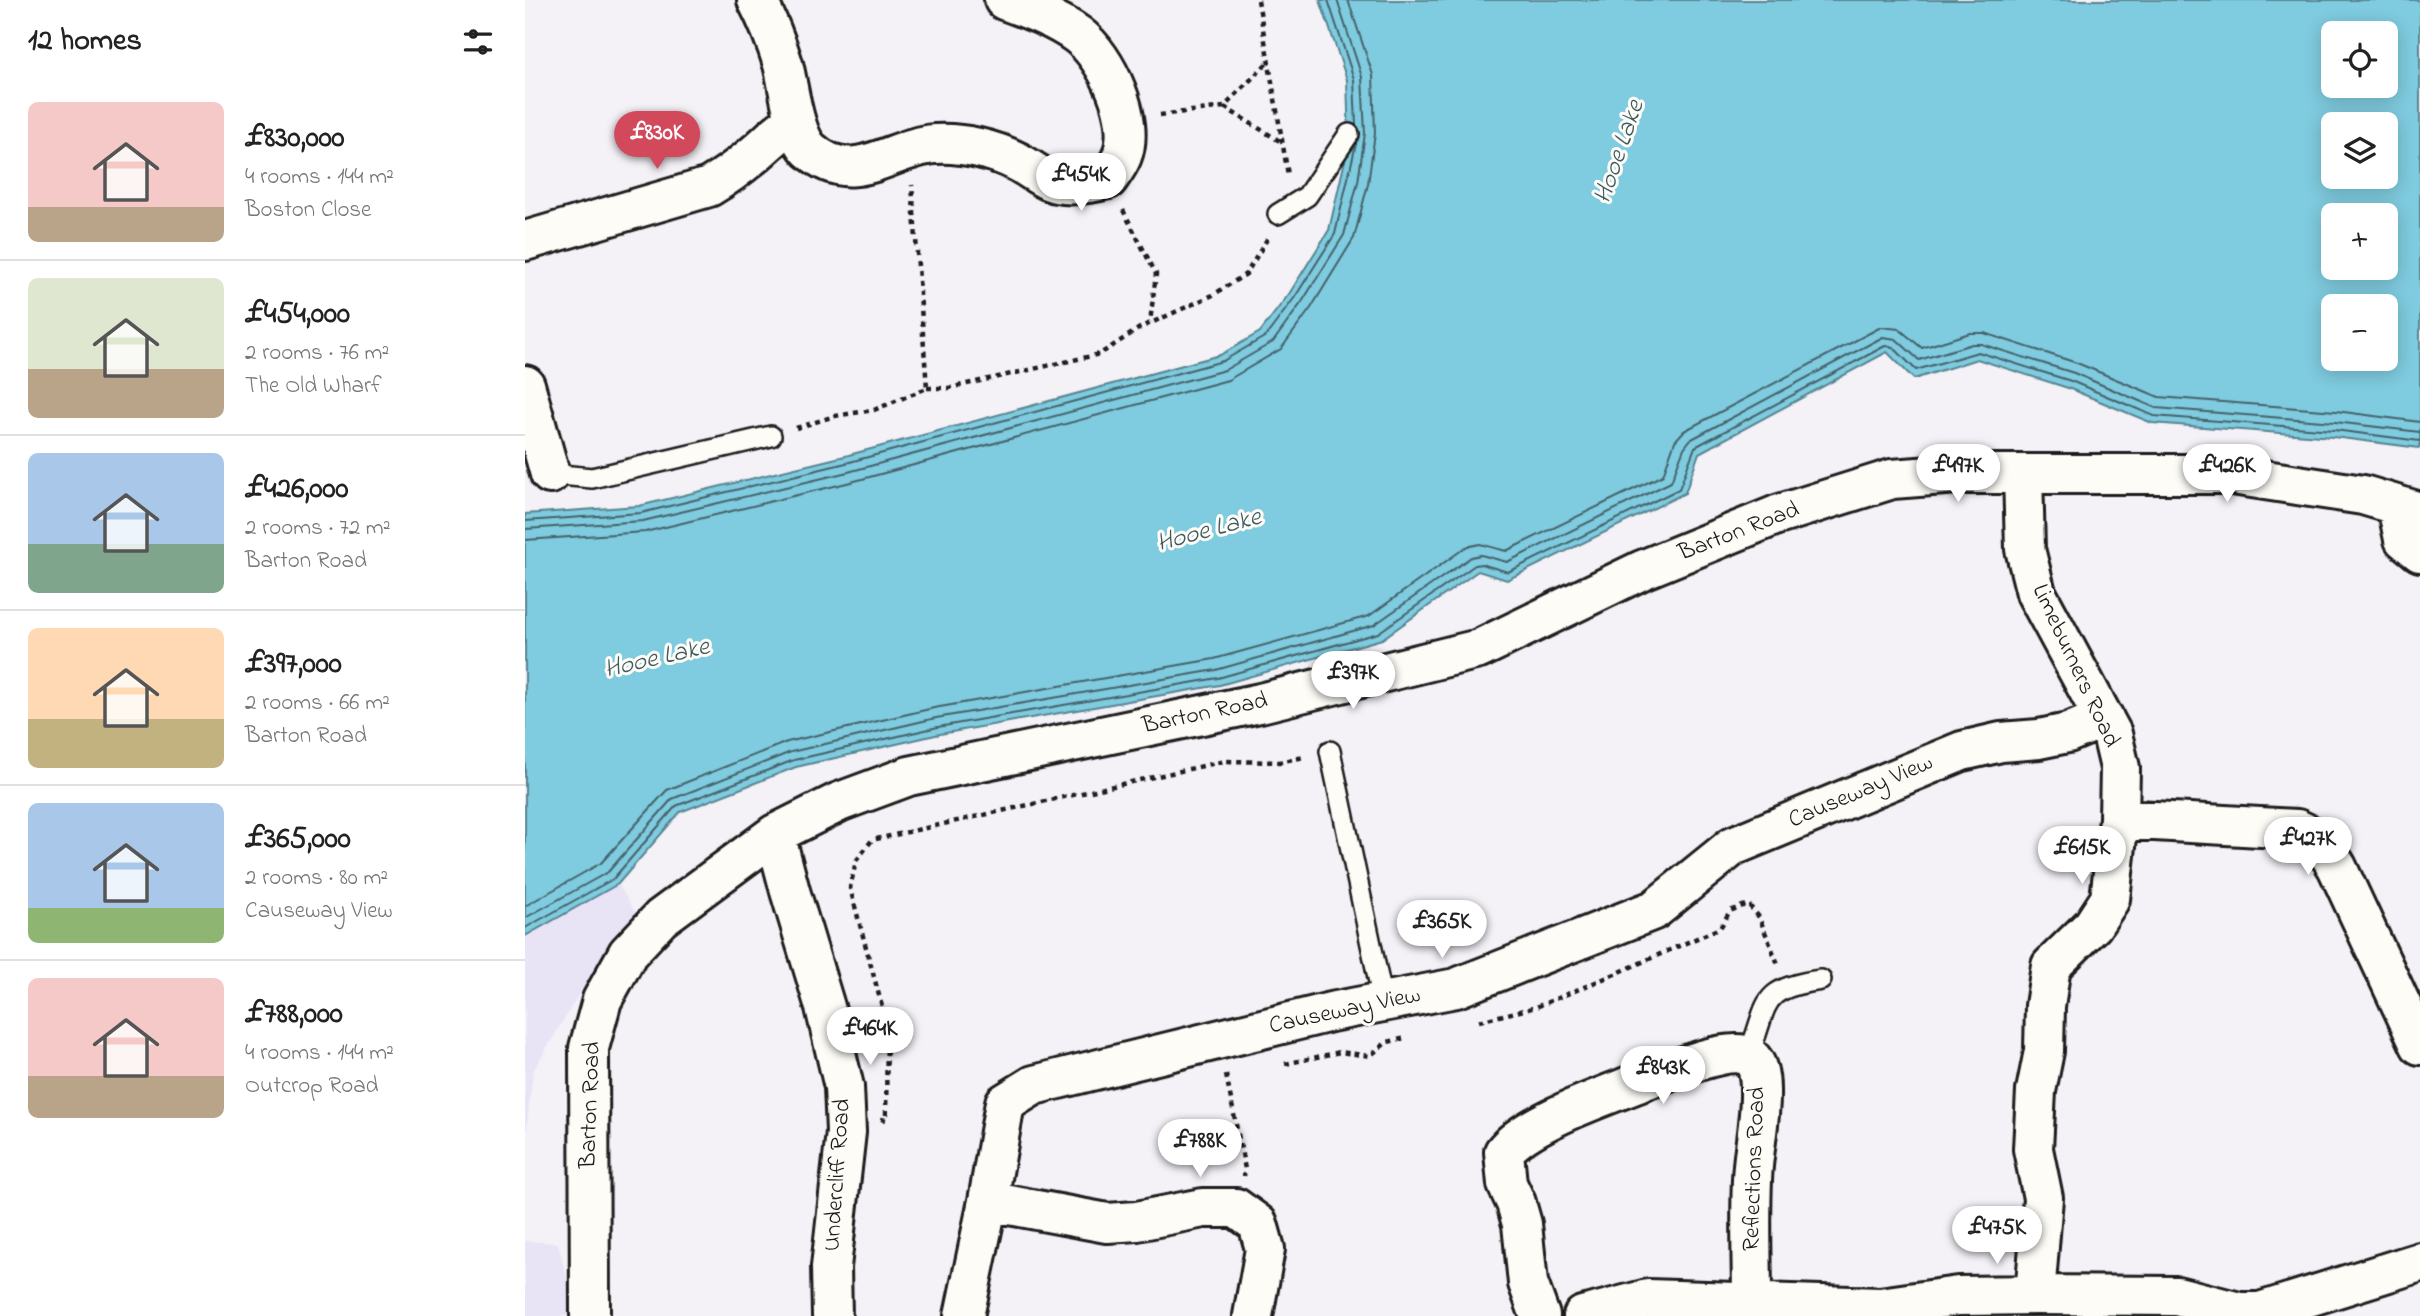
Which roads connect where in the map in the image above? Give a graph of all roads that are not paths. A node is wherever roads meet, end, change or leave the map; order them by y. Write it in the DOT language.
graph roads {
  1 [pos="757,0"];
  2 [pos="1005,0"];
  3 [pos="795,121"];
  4 [pos="1349,134"];
  5 [pos="1277,214"];
  6 [pos="525,241"];
  7 [pos="525,385"];
  8 [pos="532,436"];
  9 [pos="771,436"];
  10 [pos="550,474"];
  11 [pos="2023,474"];
  12 [pos="2409,509"];
  13 [pos="2420,552"];
  14 [pos="2103,718"];
  15 [pos="1330,751"];
  16 [pos="2119,819"];
  17 [pos="775,834"];
  18 [pos="1821,980"];
  19 [pos="1383,1001"];
  20 [pos="2420,1045"];
  21 [pos="1748,1056"];
  22 [pos="988,1201"];
  23 [pos="2420,1262"];
  24 [pos="2035,1295"];
  25 [pos="1752,1303"];
  26 [pos="590,1316"];
  27 [pos="832,1316"];
  28 [pos="964,1316"];
  29 [pos="1253,1316"];
  30 [pos="1540,1316"];
  31 [pos="1583,1316"];
  1 -- 3 [label="street"];
  2 -- 3 [label="street"];
  3 -- 6 [label="street"];
  4 -- 5 [label="lane"];
  7 -- 8 [label="street"];
  8 -- 10 [label="street"];
  9 -- 10 [label="lane"];
  11 -- 12 [label="street, Barton Road"];
  11 -- 14 [label="street, Limeburners Road"];
  11 -- 17 [label="street, Barton Road"];
  12 -- 13 [label="street"];
  14 -- 16 [label="street, Limeburners Road"];
  14 -- 19 [label="street, Causeway View"];
  15 -- 19 [label="lane"];
  16 -- 20 [label="street"];
  16 -- 24 [label="street, Limeburners Road"];
  17 -- 26 [label="street, Barton Road"];
  17 -- 27 [label="street, Undercliff Road"];
  18 -- 21 [label="lane"];
  19 -- 22 [label="street, Causeway View"];
  21 -- 25 [label="street, Reflections Road"];
  21 -- 30 [label="street, Reflections Road"];
  22 -- 28 [label="street, Causeway View"];
  22 -- 29 [label="street"];
  23 -- 24 [label="street"];
  24 -- 25 [label="street"];
  25 -- 31 [label="street"];
}
